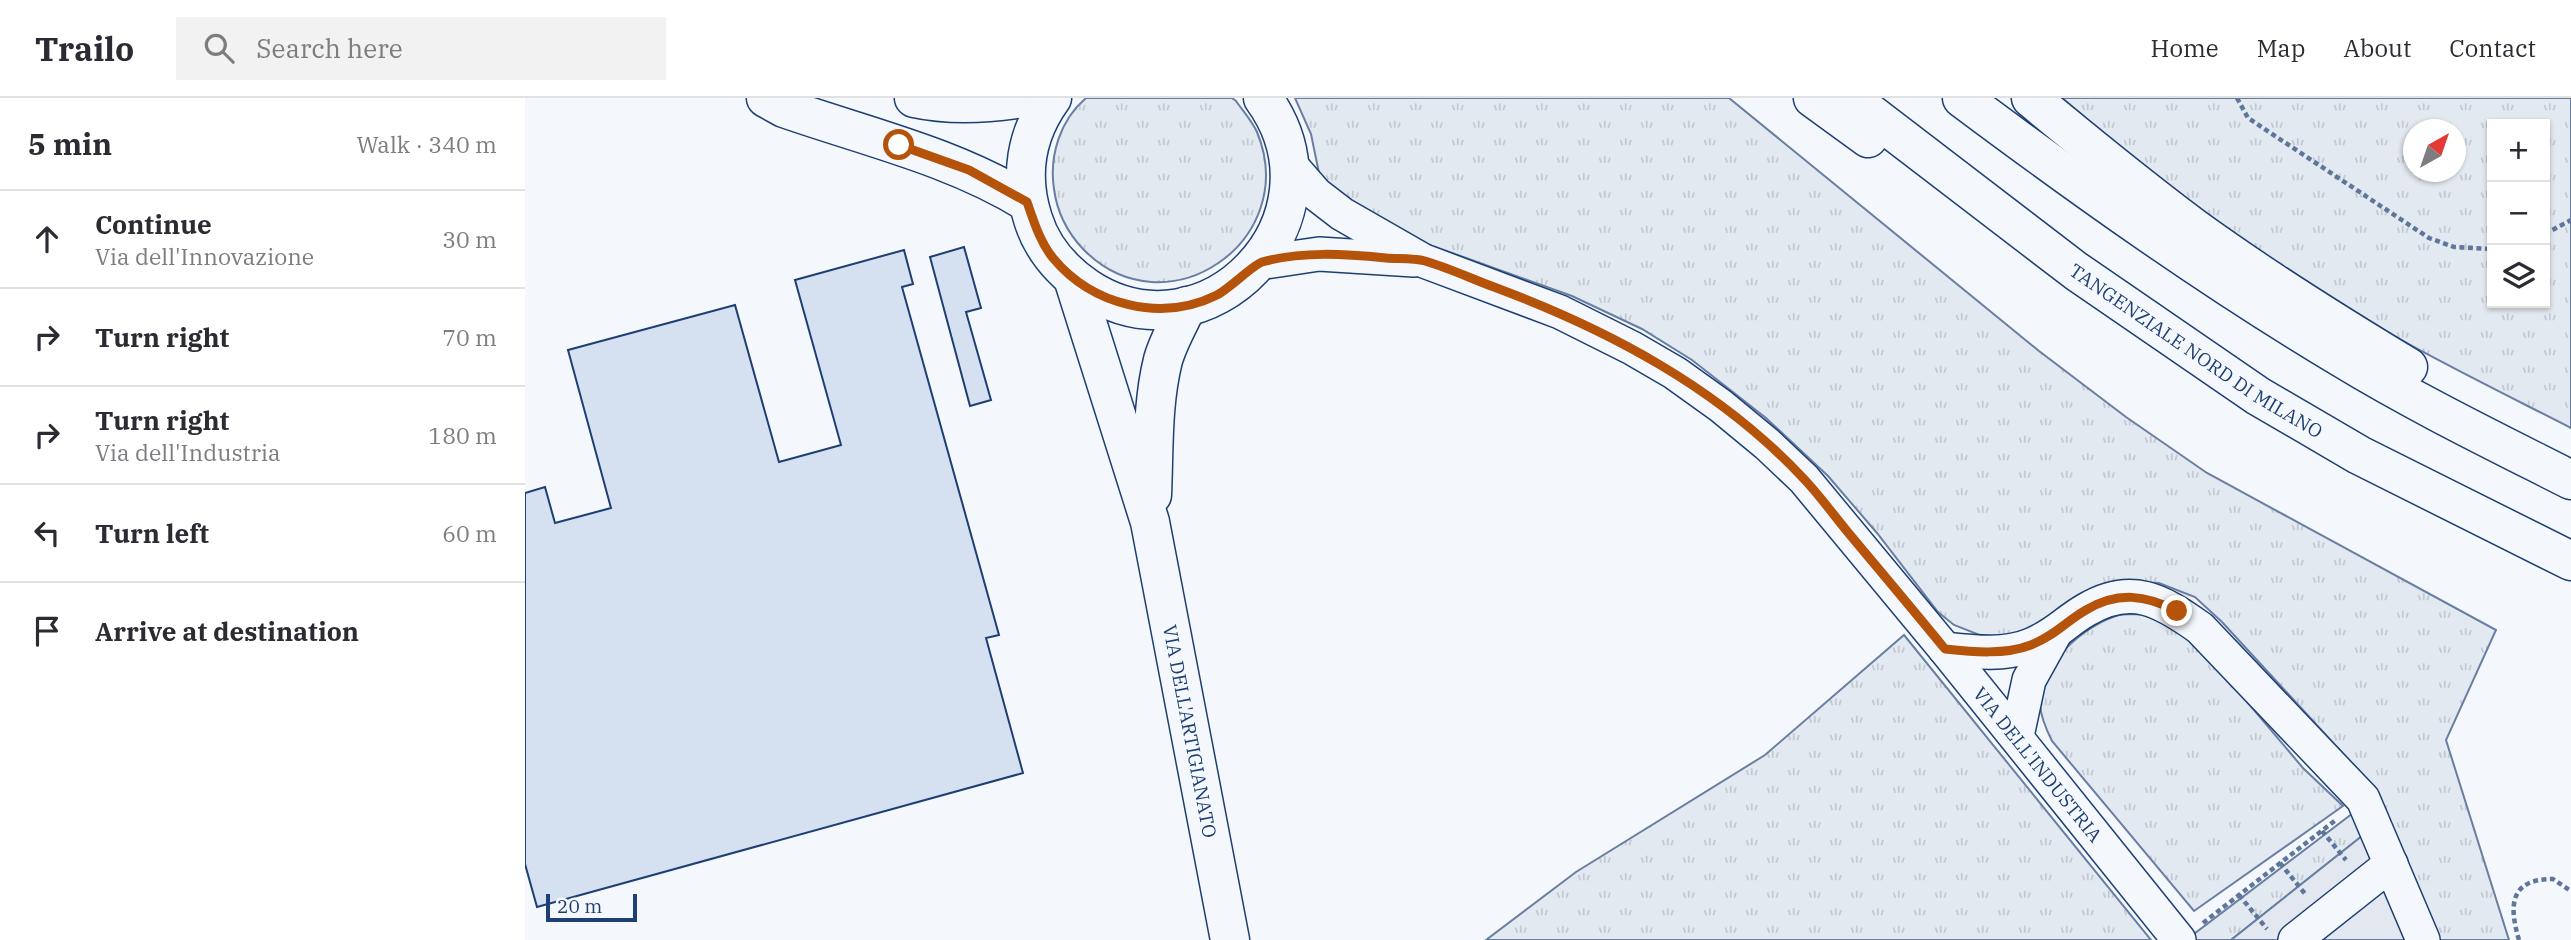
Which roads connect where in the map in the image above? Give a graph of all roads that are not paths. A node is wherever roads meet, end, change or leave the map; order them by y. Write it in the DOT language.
graph roads {
  1 [pos="766,98"];
  2 [pos="914,98"];
  3 [pos="1023,98"];
  4 [pos="1052,98"];
  5 [pos="1263,98"];
  6 [pos="1813,98"];
  7 [pos="1850,98"];
  8 [pos="1962,98"];
  9 [pos="2031,98"];
  10 [pos="1289,163"];
  11 [pos="1027,202"];
  12 [pos="1424,261"];
  13 [pos="1258,263"];
  14 [pos="2075,271"];
  15 [pos="1073,278"];
  16 [pos="1187,306"];
  17 [pos="2571,460"];
  18 [pos="2571,480"];
  19 [pos="1150,522"];
  20 [pos="2571,561"];
  21 [pos="2054,635"];
  22 [pos="1945,649"];
  23 [pos="2017,736"];
  24 [pos="2391,864"];
  25 [pos="2187,934"];
  26 [pos="2282,935"];
  27 [pos="2422,937"];
  28 [pos="1230,940"];
  1 -- 11 [label="main road"];
  2 -- 3 [label="main road"];
  4 -- 11 [label="main road"];
  5 -- 10 [label="main road"];
  6 -- 14 [label="main road"];
  7 -- 14 [label="main road, TANGENZIALE NORD DI MILANO"];
  8 -- 18 [label="main road"];
  9 -- 17 [label="main road"];
  10 -- 12 [label="street, VIA DELL'INDUSTRIA"];
  10 -- 13 [label="main road"];
  11 -- 15 [label="main road"];
  12 -- 13 [label="street, VIA DELL'INDUSTRIA"];
  12 -- 22 [label="street, VIA DELL'INDUSTRIA"];
  13 -- 16 [label="main road"];
  14 -- 20 [label="main road, TANGENZIALE NORD DI MILANO"];
  15 -- 16 [label="main road"];
  15 -- 19 [label="main road, VIA DELL'ARTIGIANATO"];
  16 -- 19 [label="main road, VIA DELL'ARTIGIANATO"];
  19 -- 28 [label="main road, VIA DELL'ARTIGIANATO"];
  21 -- 22 [label="street"];
  21 -- 23 [label="street"];
  21 -- 24 [label="street"];
  22 -- 23 [label="street, VIA DELL'INDUSTRIA"];
  23 -- 25 [label="street, VIA DELL'INDUSTRIA"];
  24 -- 26 [label="street"];
  24 -- 27 [label="street"];
}
